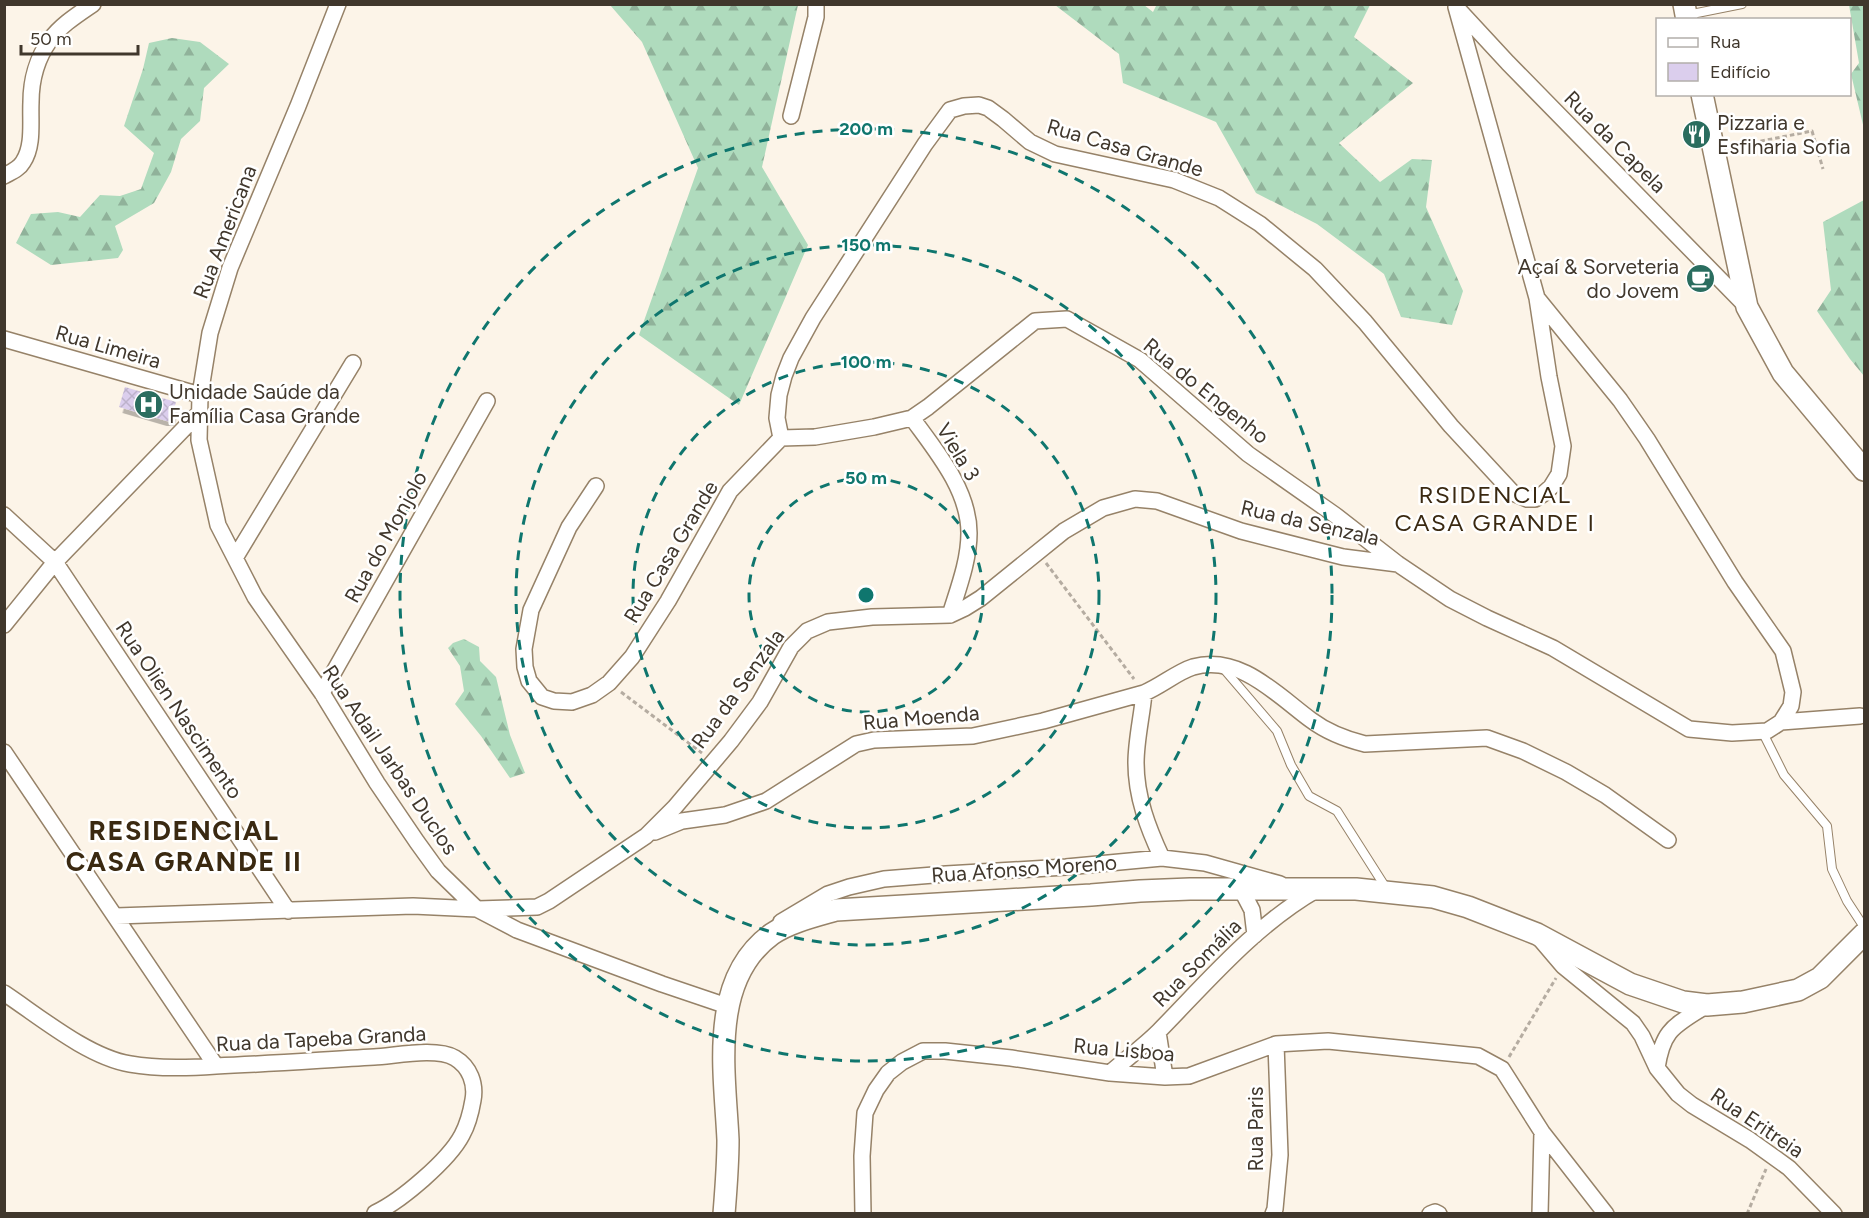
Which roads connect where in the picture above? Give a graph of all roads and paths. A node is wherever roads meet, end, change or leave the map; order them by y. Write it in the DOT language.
graph roads {
  1 [pos="93,4"];
  2 [pos="338,4"];
  3 [pos="816,4"];
  4 [pos="1742,4"];
  5 [pos="1455,6"];
  6 [pos="1682,11"];
  7 [pos="1702,96"];
  8 [pos="791,116"];
  9 [pos="1714,150"];
  10 [pos="1823,169"];
  11 [pos="4,176"];
  12 [pos="1538,298"];
  13 [pos="1747,307"];
  14 [pos="4,339"];
  15 [pos="353,363"];
  16 [pos="200,395"];
  17 [pos="487,401"];
  18 [pos="199,413"];
  19 [pos="912,418"];
  20 [pos="781,438"];
  21 [pos="1864,470"];
  22 [pos="596,486"];
  23 [pos="4,515"];
  24 [pos="1038,553"];
  25 [pos="235,558"];
  26 [pos="55,562"];
  27 [pos="1398,564"];
  28 [pos="950,615"];
  29 [pos="4,625"];
  30 [pos="1222,666"];
  31 [pos="609,683"];
  32 [pos="322,693"];
  33 [pos="1144,693"];
  34 [pos="1860,716"];
  35 [pos="1781,722"];
  36 [pos="1762,731"];
  37 [pos="4,752"];
  38 [pos="713,761"];
  39 [pos="646,836"];
  40 [pos="1668,840"];
  41 [pos="1162,858"];
  42 [pos="1319,888"];
  43 [pos="1241,889"];
  44 [pos="1295,889"];
  45 [pos="1389,892"];
  46 [pos="477,909"];
  47 [pos="288,911"];
  48 [pos="116,916"];
  49 [pos="1864,927"];
  50 [pos="1537,934"];
  51 [pos="1864,934"];
  52 [pos="1255,935"];
  53 [pos="766,939"];
  54 [pos="1563,966"];
  55 [pos="4,993"];
  56 [pos="1707,1005"];
  57 [pos="727,1006"];
  58 [pos="1158,1032"];
  59 [pos="1275,1044"];
  60 [pos="216,1066"];
  61 [pos="1657,1068"];
  62 [pos="1502,1069"];
  63 [pos="1110,1073"];
  64 [pos="1165,1077"];
  65 [pos="1542,1132"];
  66 [pos="1772,1156"];
  67 [pos="375,1213"];
  68 [pos="724,1214"];
  69 [pos="863,1214"];
  70 [pos="1273,1214"];
  71 [pos="1430,1214"];
  72 [pos="1439,1214"];
  73 [pos="1540,1214"];
  74 [pos="1606,1214"];
  75 [pos="1747,1214"];
  76 [pos="1834,1214"];
  1 -- 11 [label="street"];
  2 -- 16 [label="street, Rua Americana"];
  3 -- 8 [label="street"];
  4 -- 6 [label="lane"];
  5 -- 12 [label="street, Rua Casa Grande"];
  5 -- 13 [label="street, Rua da Capela"];
  7 -- 9 [label="main road"];
  9 -- 10 [label="path"];
  9 -- 13 [label="main road"];
  12 -- 20 [label="street, Rua Casa Grande"];
  12 -- 35 [label="street"];
  13 -- 21 [label="main road"];
  14 -- 16 [label="street, Rua Limeira"];
  15 -- 25 [label="street"];
  16 -- 18 [label="street, Rua Americana"];
  17 -- 32 [label="street, Rua do Monjolo"];
  18 -- 25 [label="street, Rua Adail Jarbas Duclos"];
  18 -- 26 [label="street"];
  19 -- 20 [label="street, Rua do Engenho"];
  19 -- 27 [label="street, Rua do Engenho"];
  19 -- 28 [label="street, Viela 3"];
  20 -- 31 [label="street, Rua Casa Grande"];
  22 -- 31 [label="street, Rua Casa Grande"];
  23 -- 26 [label="street, Rua Olien Nascimento"];
  24 -- 27 [label="street, Rua da Senzala"];
  24 -- 28 [label="street, Rua da Senzala"];
  24 -- 33 [label="path"];
  25 -- 32 [label="street, Rua Adail Jarbas Duclos"];
  26 -- 29 [label="street"];
  26 -- 47 [label="street, Rua Olien Nascimento"];
  27 -- 36 [label="street, Rua da Senzala"];
  28 -- 38 [label="street, Rua da Senzala"];
  30 -- 33 [label="street, Rua Moenda"];
  30 -- 40 [label="street"];
  30 -- 45 [label="lane"];
  31 -- 38 [label="path"];
  32 -- 46 [label="street, Rua Adail Jarbas Duclos"];
  33 -- 39 [label="street, Rua Moenda"];
  33 -- 41 [label="street"];
  34 -- 35 [label="street"];
  35 -- 36 [label="street, Rua da Senzala"];
  36 -- 49 [label="lane"];
  37 -- 48 [label="street"];
  38 -- 39 [label="street, Rua da Senzala"];
  39 -- 46 [label="street, Rua da Senzala"];
  41 -- 44 [label="street, Rua Afonso Moreno"];
  41 -- 53 [label="street, Rua Afonso Moreno"];
  42 -- 44 [label="main road, Rua Afonso Moreno"];
  42 -- 45 [label="main road, Rua Afonso Moreno"];
  42 -- 52 [label="street, Rua Somália"];
  43 -- 44 [label="main road, Rua Afonso Moreno"];
  43 -- 52 [label="street"];
  43 -- 53 [label="main road, Rua Afonso Moreno"];
  45 -- 50 [label="main road, Rua Afonso Moreno"];
  46 -- 47 [label="street, Rua da Senzala"];
  46 -- 57 [label="street, Rua Adail Jarbas Duclos"];
  47 -- 48 [label="street, Rua da Senzala"];
  48 -- 60 [label="street"];
  50 -- 54 [label="street, Rua Afonso Moreno"];
  50 -- 56 [label="main road, Rua Afonso Moreno"];
  51 -- 56 [label="main road, Rua Afonso Moreno"];
  52 -- 58 [label="street, Rua Somália"];
  53 -- 57 [label="main road, Rua Afonso Moreno"];
  54 -- 61 [label="street, Rua Afonso Moreno"];
  54 -- 62 [label="path"];
  55 -- 60 [label="street, Rua da Tapeba Granda"];
  56 -- 61 [label="street"];
  57 -- 68 [label="main road, Rua Afonso Moreno"];
  58 -- 63 [label="street, Rua Somália"];
  58 -- 64 [label="street"];
  59 -- 62 [label="street, Rua Lisboa"];
  59 -- 64 [label="street, Rua Lisboa"];
  59 -- 70 [label="street, Rua Paris"];
  60 -- 67 [label="street, Rua da Tapeba Granda"];
  61 -- 66 [label="street, Rua Eritreia"];
  62 -- 65 [label="street"];
  63 -- 64 [label="street, Rua Lisboa"];
  63 -- 69 [label="street, Rua Lisboa"];
  65 -- 73 [label="street"];
  65 -- 74 [label="street"];
  66 -- 75 [label="path"];
  66 -- 76 [label="street, Rua Eritreia"];
  71 -- 72 [label="street"];
}
